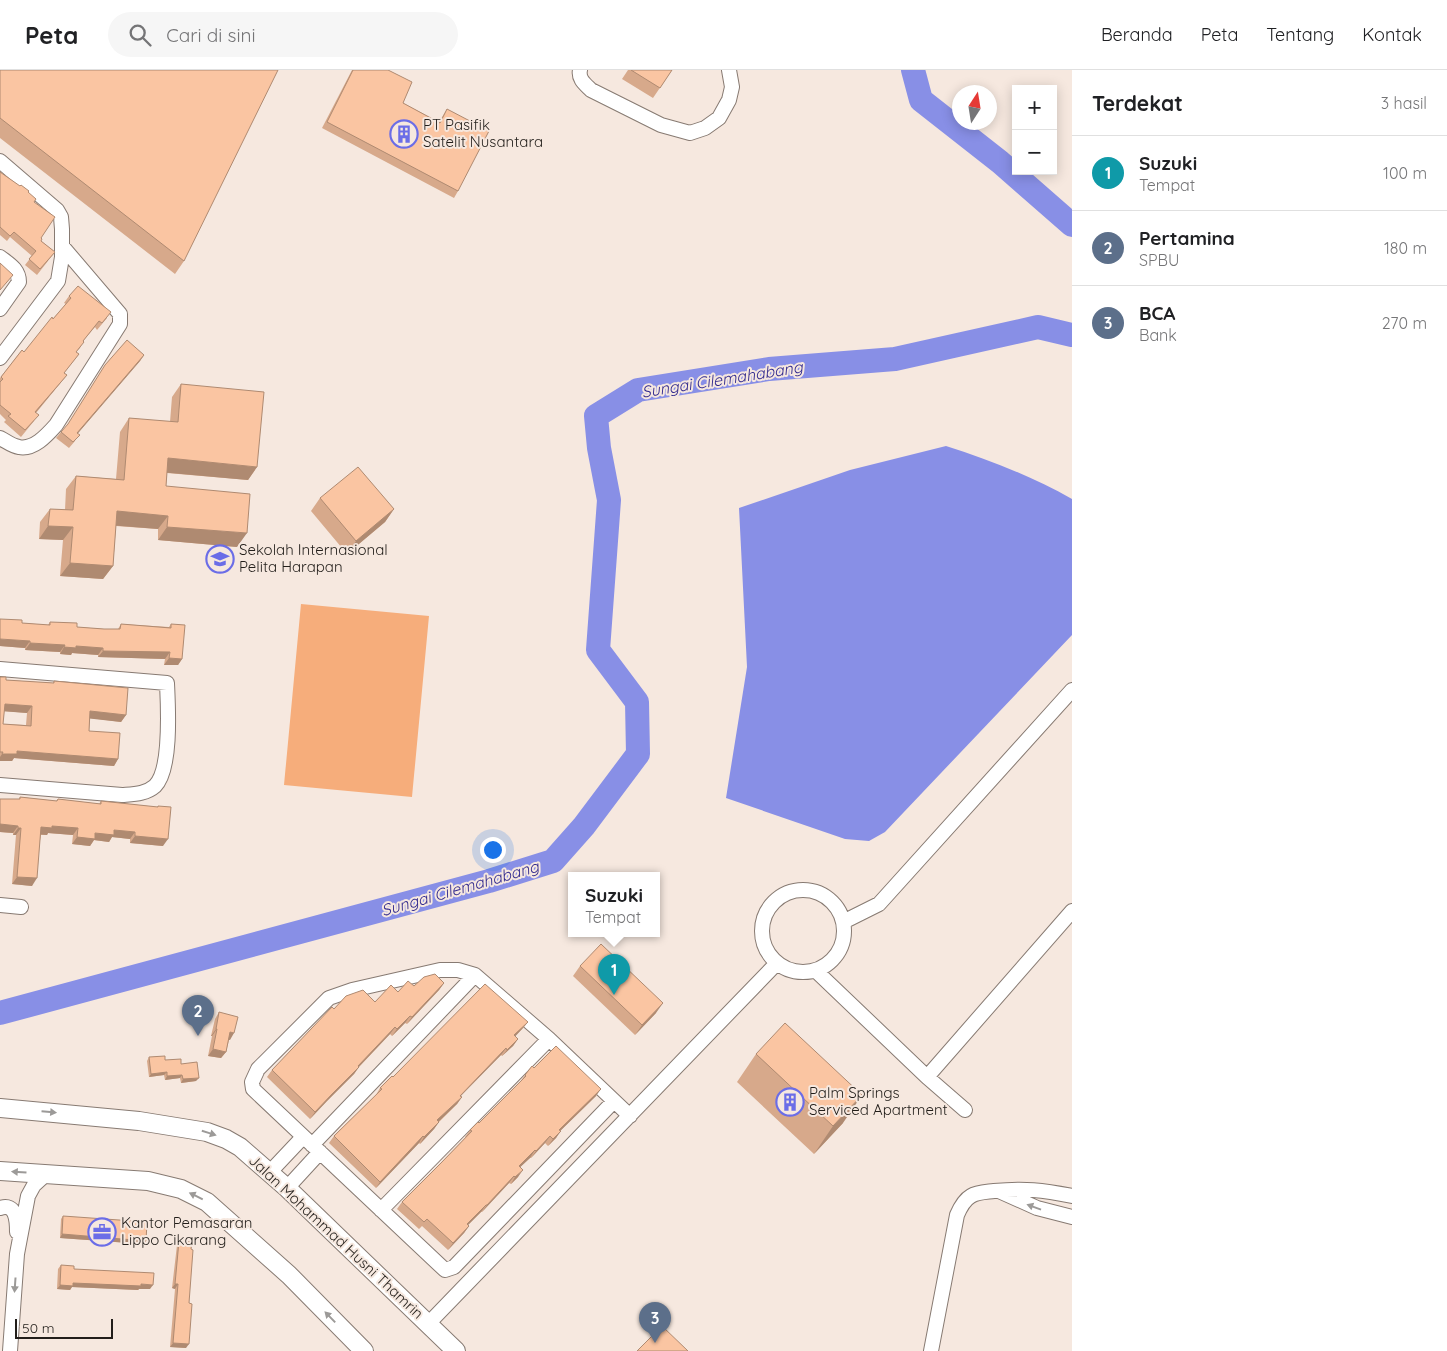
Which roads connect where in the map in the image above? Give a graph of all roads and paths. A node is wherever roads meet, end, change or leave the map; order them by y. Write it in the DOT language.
graph roads {
  1 [pos="580,70"];
  2 [pos="729,70"];
  3 [pos="0,161"];
  4 [pos="62,246"];
  5 [pos="0,257"];
  6 [pos="0,309"];
  7 [pos="0,358"];
  8 [pos="0,438"];
  9 [pos="0,669"];
  10 [pos="1072,690"];
  11 [pos="0,785"];
  12 [pos="0,905"];
  13 [pos="21,907"];
  14 [pos="1072,911"];
  15 [pos="843,922"];
  16 [pos="778,963"];
  17 [pos="815,970"];
  18 [pos="475,975"];
  19 [pos="549,1039"];
  20 [pos="927,1077"];
  21 [pos="614,1101"];
  22 [pos="0,1108"];
  23 [pos="965,1110"];
  24 [pos="630,1116"];
  25 [pos="312,1144"];
  26 [pos="0,1171"];
  27 [pos="270,1172"];
  28 [pos="46,1174"];
  29 [pos="287,1188"];
  30 [pos="999,1190"];
  31 [pos="1072,1196"];
  32 [pos="0,1208"];
  33 [pos="381,1210"];
  34 [pos="1072,1217"];
  35 [pos="17,1254"];
  36 [pos="428,1324"];
  37 [pos="10,1351"];
  38 [pos="364,1351"];
  39 [pos="456,1351"];
  40 [pos="931,1351"];
  1 -- 2 [label="street"];
  3 -- 4 [label="street"];
  4 -- 7 [label="street"];
  4 -- 8 [label="street"];
  5 -- 6 [label="street"];
  9 -- 11 [label="street"];
  10 -- 15 [label="street"];
  12 -- 13 [label="street"];
  14 -- 20 [label="street"];
  15 -- 16 [label="street"];
  15 -- 17 [label="street"];
  16 -- 17 [label="street"];
  16 -- 24 [label="street"];
  17 -- 20 [label="street"];
  18 -- 19 [label="street"];
  18 -- 25 [label="street"];
  18 -- 25 [label="street"];
  19 -- 21 [label="street"];
  19 -- 33 [label="street"];
  20 -- 23 [label="street"];
  21 -- 24 [label="street"];
  21 -- 33 [label="street"];
  22 -- 27 [label="street, Jalan Mohammad Husni Thamrin, one-way"];
  24 -- 36 [label="street"];
  25 -- 27 [label="street"];
  25 -- 29 [label="street"];
  25 -- 33 [label="street"];
  28 -- 26 [label="street, one-way"];
  27 -- 29 [label="street, Jalan Mohammad Husni Thamrin"];
  28 -- 35 [label="street"];
  38 -- 28 [label="street, one-way"];
  29 -- 36 [label="street, Jalan Mohammad Husni Thamrin"];
  30 -- 31 [label="street"];
  34 -- 30 [label="street, one-way"];
  30 -- 40 [label="street"];
  32 -- 35 [label="street"];
  35 -- 37 [label="street, one-way"];
  36 -- 39 [label="street, Jalan Mohammad Husni Thamrin"];
}
